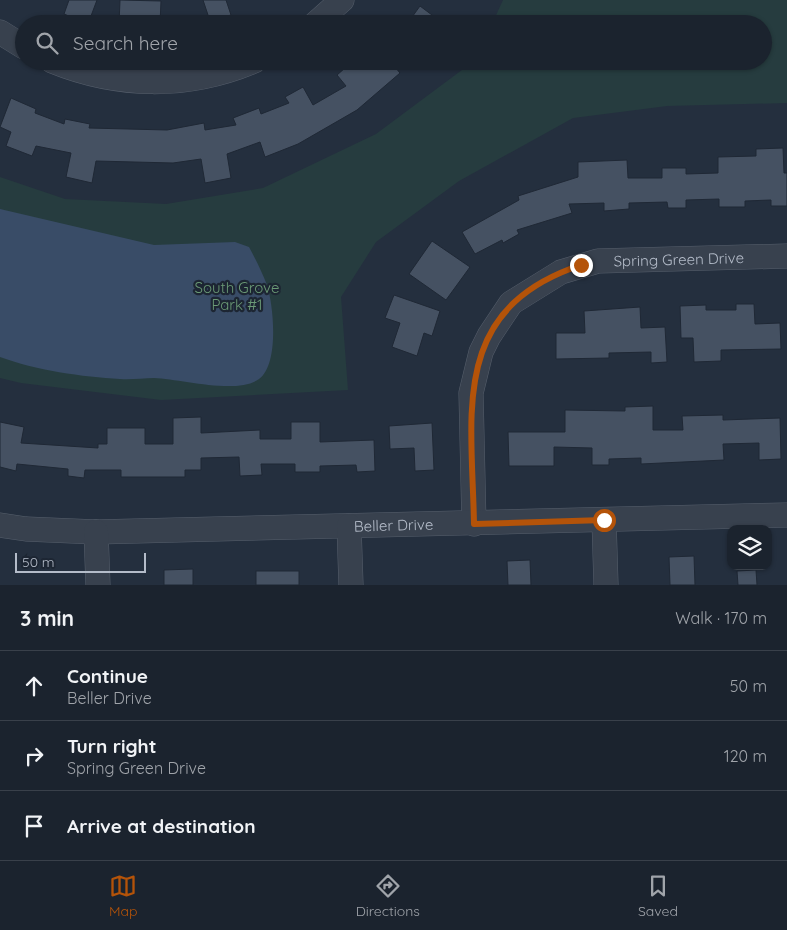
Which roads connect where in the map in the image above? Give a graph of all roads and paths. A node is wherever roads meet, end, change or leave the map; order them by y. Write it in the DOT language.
graph roads {
  1 [pos="342,0"];
  2 [pos="325,15"];
  3 [pos="0,32"];
  4 [pos="15,41"];
  5 [pos="72,70"];
  6 [pos="228,70"];
  7 [pos="787,256"];
  8 [pos="787,515"];
  9 [pos="604,520"];
  10 [pos="0,524"];
  11 [pos="474,524"];
  12 [pos="349,526"];
  13 [pos="96,532"];
  14 [pos="98,585"];
  15 [pos="351,585"];
  16 [pos="606,585"];
  1 -- 2 [label="street"];
  3 -- 4 [label="street"];
  5 -- 6 [label="street"];
  7 -- 11 [label="street, Spring Green Drive"];
  8 -- 9 [label="street, Beller Drive"];
  9 -- 11 [label="street, Beller Drive"];
  9 -- 16 [label="street"];
  10 -- 13 [label="street, Beller Drive"];
  11 -- 12 [label="street, Beller Drive"];
  12 -- 13 [label="street, Beller Drive"];
  12 -- 15 [label="street"];
  13 -- 14 [label="street"];
}
